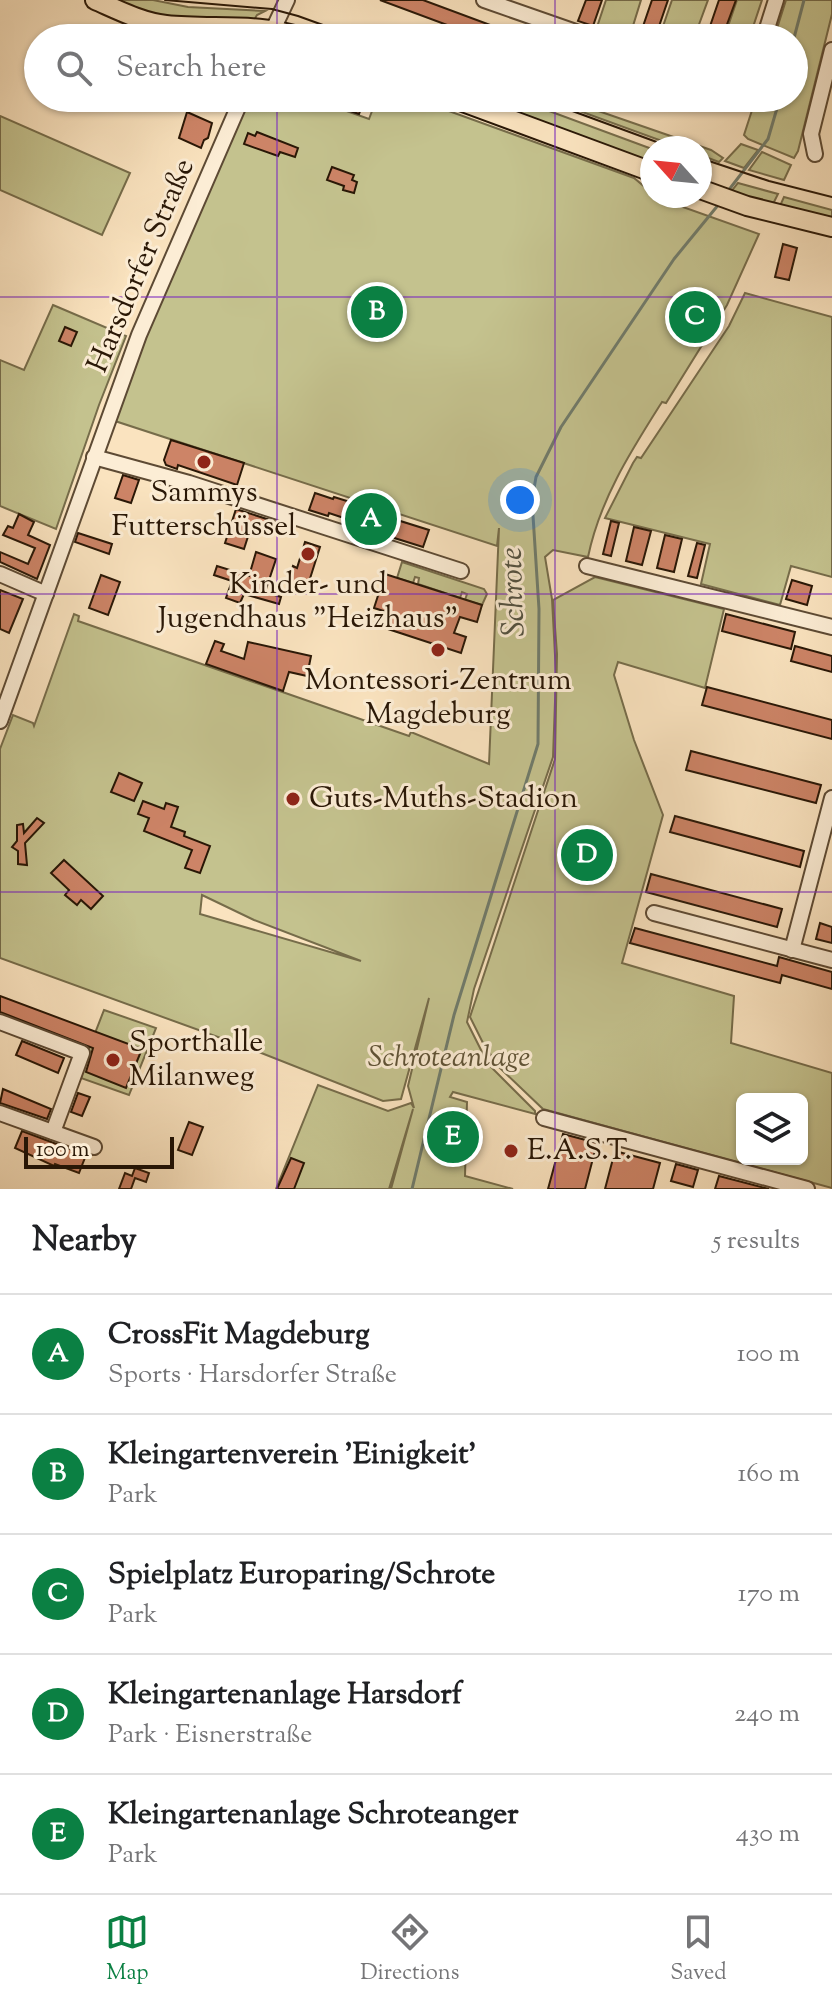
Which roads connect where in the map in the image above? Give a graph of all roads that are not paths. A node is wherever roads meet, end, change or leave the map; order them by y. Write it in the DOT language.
graph roads {
  1 [pos="95,0"];
  2 [pos="287,0"];
  3 [pos="484,0"];
  4 [pos="776,0"];
  5 [pos="159,24"];
  6 [pos="276,24"];
  7 [pos="553,24"];
  8 [pos="768,24"];
  9 [pos="832,50"];
  10 [pos="236,112"];
  11 [pos="490,112"];
  12 [pos="815,154"];
  13 [pos="640,168"];
  14 [pos="712,193"];
  15 [pos="832,227"];
  16 [pos="94,457"];
  17 [pos="587,566"];
  18 [pos="461,571"];
  19 [pos="0,574"];
  20 [pos="46,594"];
  21 [pos="832,627"];
  22 [pos="0,721"];
  23 [pos="832,798"];
  24 [pos="654,913"];
  25 [pos="792,950"];
  26 [pos="832,960"];
  27 [pos="0,1022"];
  28 [pos="0,1113"];
  29 [pos="544,1118"];
  30 [pos="53,1132"];
  31 [pos="94,1147"];
  32 [pos="807,1189"];
  1 -- 5 [label="main road"];
  2 -- 6 [label="street"];
  3 -- 7 [label="street"];
  4 -- 8 [label="street"];
  9 -- 12 [label="street"];
  10 -- 16 [label="street, Harsdorfer Straße"];
  11 -- 13 [label="main road"];
  14 -- 15 [label="main road"];
  16 -- 18 [label="street"];
  16 -- 20 [label="street, Harsdorfer Straße"];
  17 -- 21 [label="street"];
  19 -- 20 [label="street"];
  20 -- 22 [label="street, Harsdorfer Straße"];
  23 -- 25 [label="street"];
  24 -- 25 [label="street"];
  25 -- 26 [label="street"];
  27 -- 30 [label="street"];
  28 -- 30 [label="street"];
  29 -- 32 [label="street"];
  30 -- 31 [label="street"];
}
